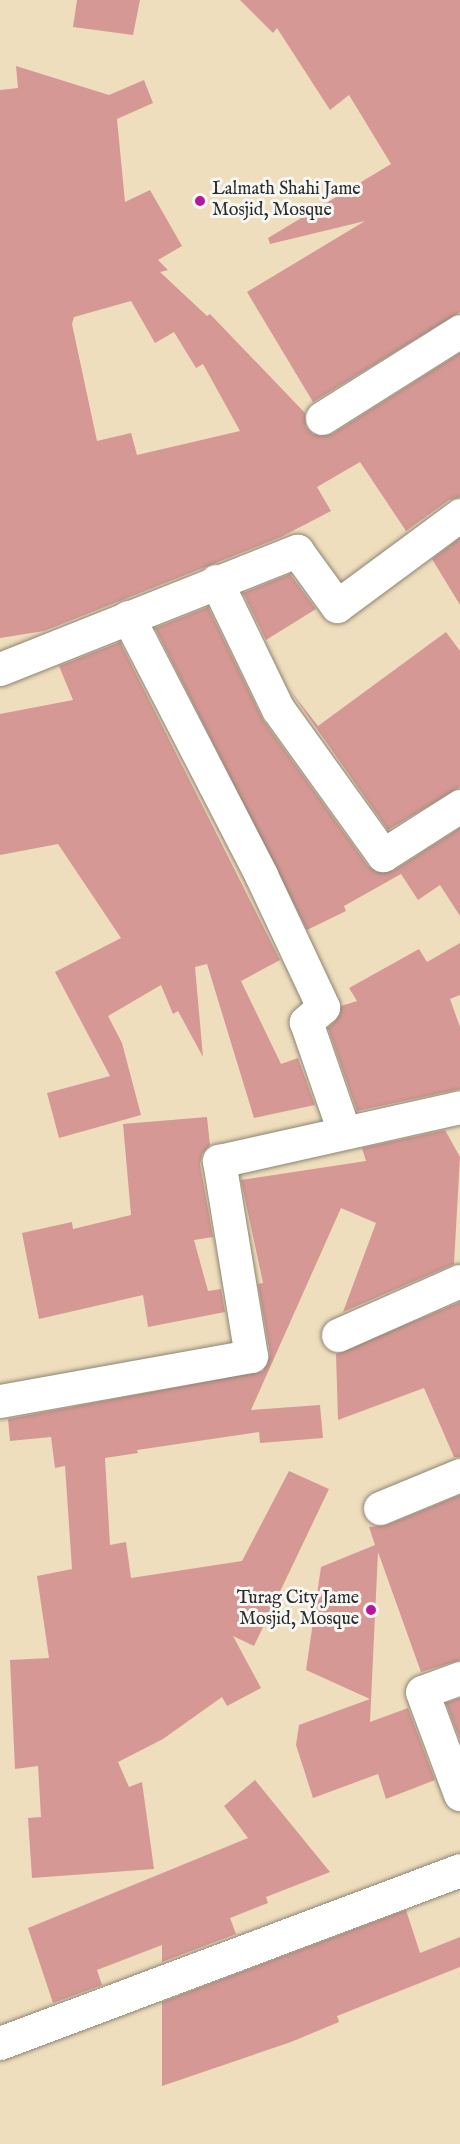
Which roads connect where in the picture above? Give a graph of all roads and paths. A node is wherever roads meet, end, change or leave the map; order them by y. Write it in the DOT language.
graph roads {
  1 [pos="460,331"];
  2 [pos="322,418"];
  3 [pos="460,514"];
  4 [pos="216,581"];
  5 [pos="128,617"];
  6 [pos="0,669"];
  7 [pos="460,806"];
  8 [pos="460,1107"];
  9 [pos="344,1132"];
  10 [pos="460,1281"];
  11 [pos="338,1335"];
  12 [pos="0,1401"];
  13 [pos="460,1475"];
  14 [pos="380,1508"];
  15 [pos="460,1678"];
  16 [pos="460,1794"];
  17 [pos="460,1870"];
  18 [pos="0,2043"];
  1 -- 2 [label="street"];
  3 -- 4 [label="street"];
  4 -- 5 [label="street"];
  4 -- 7 [label="street"];
  5 -- 6 [label="street"];
  5 -- 9 [label="street"];
  8 -- 9 [label="street"];
  9 -- 12 [label="street"];
  10 -- 11 [label="street"];
  13 -- 14 [label="street"];
  15 -- 16 [label="street"];
  17 -- 18 [label="street"];
}
